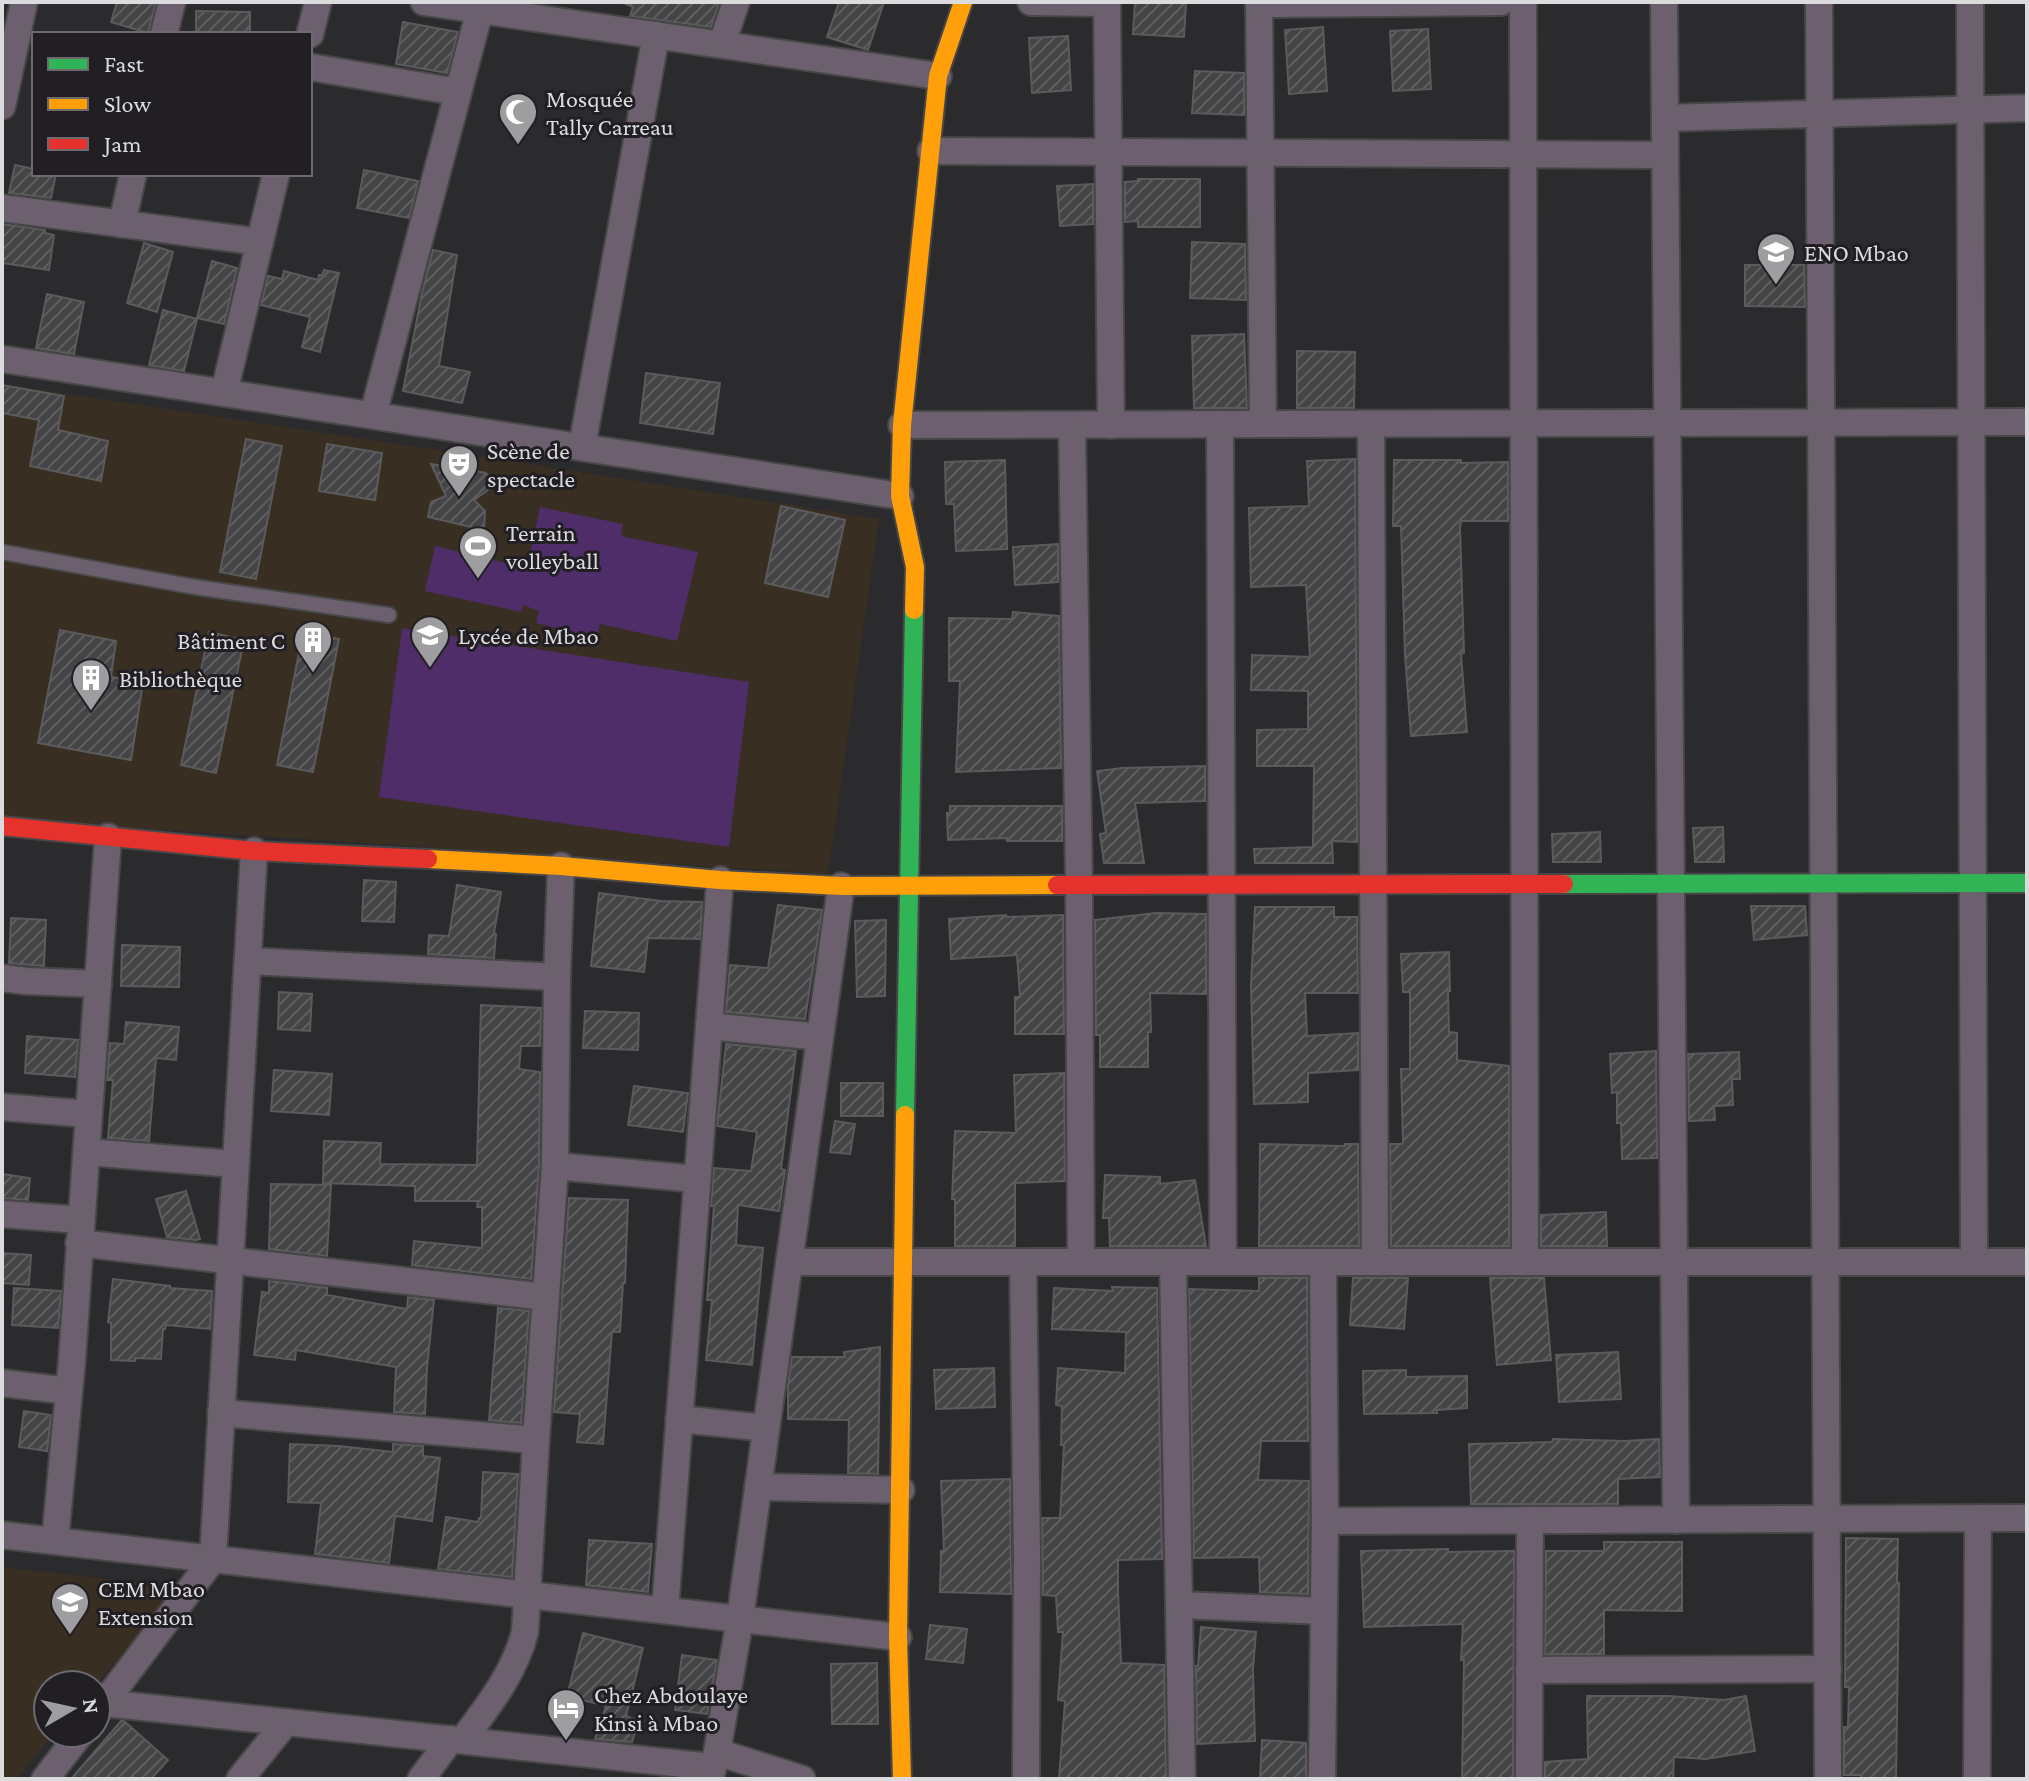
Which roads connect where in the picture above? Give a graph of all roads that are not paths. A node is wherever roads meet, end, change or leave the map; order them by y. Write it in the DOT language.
graph roads {
  1 [pos="172,2"];
  2 [pos="318,2"];
  3 [pos="424,2"];
  4 [pos="736,2"];
  5 [pos="963,2"];
  6 [pos="1031,2"];
  7 [pos="1501,2"];
  8 [pos="1523,2"];
  9 [pos="1664,2"];
  10 [pos="1819,2"];
  11 [pos="1970,2"];
  12 [pos="19,3"];
  13 [pos="1107,3"];
  14 [pos="1259,3"];
  15 [pos="481,6"];
  16 [pos="164,32"];
  17 [pos="310,32"];
  18 [pos="656,35"];
  19 [pos="722,44"];
  20 [pos="312,67"];
  21 [pos="938,76"];
  22 [pos="458,92"];
  23 [pos="2,106"];
  24 [pos="2027,108"];
  25 [pos="1970,109"];
  26 [pos="1819,114"];
  27 [pos="1665,118"];
  28 [pos="931,151"];
  29 [pos="1109,152"];
  30 [pos="1260,153"];
  31 [pos="1523,154"];
  32 [pos="1665,155"];
  33 [pos="133,176"];
  34 [pos="276,176"];
  35 [pos="2,208"];
  36 [pos="122,224"];
  37 [pos="260,242"];
  38 [pos="2,359"];
  39 [pos="224,393"];
  40 [pos="373,415"];
  41 [pos="1667,422"];
  42 [pos="1821,422"];
  43 [pos="1971,422"];
  44 [pos="2027,422"];
  45 [pos="1523,423"];
  46 [pos="1220,424"];
  47 [pos="1263,424"];
  48 [pos="1371,424"];
  49 [pos="902,425"];
  50 [pos="1072,425"];
  51 [pos="1111,425"];
  52 [pos="582,447"];
  53 [pos="900,496"];
  54 [pos="2,552"];
  55 [pos="389,615"];
  56 [pos="2,826"];
  57 [pos="108,837"];
  58 [pos="254,851"];
  59 [pos="561,866"];
  60 [pos="720,880"];
  61 [pos="1973,883"];
  62 [pos="2027,883"];
  63 [pos="1524,884"];
  64 [pos="1671,884"];
  65 [pos="1824,884"];
  66 [pos="1079,885"];
  67 [pos="1221,885"];
  68 [pos="1373,885"];
  69 [pos="841,886"];
  70 [pos="908,886"];
  71 [pos="248,961"];
  72 [pos="557,977"];
  73 [pos="2,978"];
  74 [pos="98,984"];
  75 [pos="709,1026"];
  76 [pos="820,1037"];
  77 [pos="2,1107"];
  78 [pos="88,1114"];
  79 [pos="87,1152"];
  80 [pos="235,1164"];
  81 [pos="555,1166"];
  82 [pos="697,1179"];
  83 [pos="2,1214"];
  84 [pos="80,1232"];
  85 [pos="230,1260"];
  86 [pos="789,1262"];
  87 [pos="903,1262"];
  88 [pos="1023,1262"];
  89 [pos="1081,1262"];
  90 [pos="1173,1262"];
  91 [pos="1223,1262"];
  92 [pos="1323,1262"];
  93 [pos="1375,1262"];
  94 [pos="1525,1262"];
  95 [pos="1674,1262"];
  96 [pos="1826,1262"];
  97 [pos="1974,1262"];
  98 [pos="2027,1262"];
  99 [pos="545,1297"];
  100 [pos="2,1383"];
  101 [pos="69,1391"];
  102 [pos="221,1413"];
  103 [pos="679,1419"];
  104 [pos="766,1428"];
  105 [pos="536,1440"];
  106 [pos="758,1487"];
  107 [pos="901,1490"];
  108 [pos="1978,1518"];
  109 [pos="2027,1518"];
  110 [pos="1827,1519"];
  111 [pos="1530,1520"];
  112 [pos="1676,1520"];
  113 [pos="1325,1521"];
  114 [pos="2,1535"];
  115 [pos="55,1541"];
  116 [pos="213,1559"];
  117 [pos="529,1595"];
  118 [pos="1179,1605"];
  119 [pos="665,1610"];
  120 [pos="1324,1611"];
  121 [pos="740,1619"];
  122 [pos="898,1637"];
  123 [pos="1828,1669"];
  124 [pos="1529,1670"];
  125 [pos="112,1693"];
  126 [pos="112,1710"];
  127 [pos="286,1722"];
  128 [pos="457,1740"];
  129 [pos="68,1749"];
  130 [pos="713,1766"];
  131 [pos="45,1779"];
  132 [pos="240,1779"];
  133 [pos="421,1779"];
  134 [pos="802,1779"];
  135 [pos="902,1779"];
  136 [pos="1026,1779"];
  137 [pos="1182,1779"];
  138 [pos="1322,1779"];
  139 [pos="1529,1779"];
  140 [pos="1828,1779"];
  141 [pos="1977,1779"];
  1 -- 16 [label="street"];
  2 -- 17 [label="street"];
  3 -- 15 [label="street"];
  4 -- 19 [label="street"];
  5 -- 21 [label="street"];
  6 -- 13 [label="street"];
  7 -- 14 [label="street"];
  8 -- 31 [label="street"];
  9 -- 27 [label="street"];
  10 -- 26 [label="street"];
  11 -- 25 [label="street"];
  12 -- 23 [label="street"];
  13 -- 29 [label="street"];
  14 -- 30 [label="street"];
  15 -- 18 [label="street"];
  15 -- 22 [label="street"];
  18 -- 19 [label="street"];
  18 -- 52 [label="street"];
  19 -- 21 [label="street"];
  20 -- 22 [label="street"];
  21 -- 28 [label="street"];
  22 -- 40 [label="street"];
  24 -- 25 [label="street"];
  25 -- 26 [label="street"];
  25 -- 43 [label="street"];
  26 -- 27 [label="street"];
  26 -- 42 [label="street"];
  27 -- 32 [label="street"];
  28 -- 29 [label="street"];
  28 -- 49 [label="street"];
  29 -- 30 [label="street"];
  29 -- 51 [label="street"];
  30 -- 31 [label="street"];
  30 -- 47 [label="street"];
  31 -- 32 [label="street"];
  31 -- 45 [label="street"];
  32 -- 41 [label="street"];
  33 -- 36 [label="street"];
  34 -- 37 [label="street"];
  35 -- 36 [label="street"];
  36 -- 37 [label="street"];
  37 -- 39 [label="street"];
  38 -- 39 [label="street"];
  39 -- 40 [label="street"];
  40 -- 52 [label="street"];
  41 -- 42 [label="street"];
  41 -- 45 [label="street"];
  41 -- 64 [label="street"];
  42 -- 43 [label="street"];
  42 -- 65 [label="street"];
  43 -- 44 [label="street"];
  43 -- 61 [label="street"];
  45 -- 48 [label="street"];
  45 -- 63 [label="street"];
  46 -- 47 [label="street"];
  46 -- 51 [label="street"];
  46 -- 67 [label="street"];
  47 -- 48 [label="street"];
  48 -- 68 [label="street"];
  49 -- 50 [label="street"];
  49 -- 53 [label="street"];
  50 -- 51 [label="street"];
  50 -- 66 [label="street"];
  52 -- 53 [label="street"];
  53 -- 70 [label="street"];
  54 -- 55 [label="lane"];
  56 -- 57 [label="street"];
  57 -- 58 [label="street"];
  57 -- 74 [label="street"];
  58 -- 59 [label="street"];
  58 -- 71 [label="street"];
  59 -- 60 [label="street"];
  59 -- 72 [label="street"];
  60 -- 69 [label="street"];
  60 -- 75 [label="street"];
  61 -- 62 [label="street"];
  61 -- 65 [label="street"];
  61 -- 97 [label="street"];
  63 -- 64 [label="street"];
  63 -- 68 [label="street"];
  63 -- 94 [label="street"];
  64 -- 65 [label="street"];
  64 -- 95 [label="street"];
  65 -- 96 [label="street"];
  66 -- 67 [label="street"];
  66 -- 70 [label="street"];
  66 -- 89 [label="street"];
  67 -- 68 [label="street"];
  67 -- 91 [label="street"];
  68 -- 93 [label="street"];
  69 -- 70 [label="street"];
  69 -- 76 [label="street"];
  70 -- 87 [label="street"];
  71 -- 72 [label="street"];
  71 -- 80 [label="street"];
  72 -- 81 [label="street"];
  73 -- 74 [label="street"];
  74 -- 78 [label="street"];
  75 -- 76 [label="street"];
  75 -- 82 [label="street"];
  76 -- 86 [label="street"];
  77 -- 78 [label="street"];
  78 -- 79 [label="street"];
  79 -- 80 [label="street"];
  79 -- 84 [label="street"];
  80 -- 85 [label="street"];
  81 -- 82 [label="street"];
  81 -- 99 [label="street"];
  82 -- 103 [label="street"];
  83 -- 84 [label="street"];
  84 -- 85 [label="street"];
  84 -- 101 [label="street"];
  85 -- 99 [label="street"];
  85 -- 102 [label="street"];
  86 -- 87 [label="street"];
  86 -- 104 [label="street"];
  87 -- 88 [label="street"];
  87 -- 107 [label="street"];
  88 -- 89 [label="street"];
  88 -- 136 [label="street"];
  89 -- 90 [label="street"];
  90 -- 91 [label="street"];
  90 -- 118 [label="street"];
  91 -- 92 [label="street"];
  92 -- 93 [label="street"];
  92 -- 113 [label="street"];
  93 -- 94 [label="street"];
  94 -- 95 [label="street"];
  95 -- 96 [label="street"];
  95 -- 112 [label="street"];
  96 -- 97 [label="street"];
  96 -- 110 [label="street"];
  97 -- 98 [label="street"];
  99 -- 105 [label="street"];
  100 -- 101 [label="street"];
  101 -- 115 [label="street"];
  102 -- 105 [label="street"];
  102 -- 116 [label="street"];
  103 -- 104 [label="street"];
  103 -- 119 [label="street"];
  104 -- 106 [label="street"];
  105 -- 117 [label="street"];
  106 -- 107 [label="street"];
  106 -- 121 [label="street"];
  107 -- 122 [label="street"];
  108 -- 109 [label="street"];
  108 -- 110 [label="street"];
  108 -- 141 [label="street"];
  110 -- 112 [label="street"];
  110 -- 123 [label="street"];
  111 -- 112 [label="street"];
  111 -- 113 [label="street"];
  111 -- 124 [label="street"];
  113 -- 120 [label="street"];
  114 -- 115 [label="street"];
  115 -- 116 [label="street"];
  116 -- 117 [label="street"];
  116 -- 125 [label="street"];
  117 -- 119 [label="street"];
  117 -- 128 [label="street"];
  118 -- 120 [label="street"];
  118 -- 137 [label="street"];
  119 -- 121 [label="street"];
  120 -- 138 [label="street"];
  121 -- 122 [label="street"];
  121 -- 130 [label="street"];
  122 -- 135 [label="street"];
  123 -- 124 [label="street"];
  123 -- 140 [label="street"];
  124 -- 139 [label="street"];
  126 -- 127 [label="street"];
  127 -- 128 [label="street"];
  127 -- 132 [label="street"];
  128 -- 130 [label="street"];
  128 -- 133 [label="street"];
  129 -- 131 [label="street"];
  130 -- 134 [label="street"];
}
